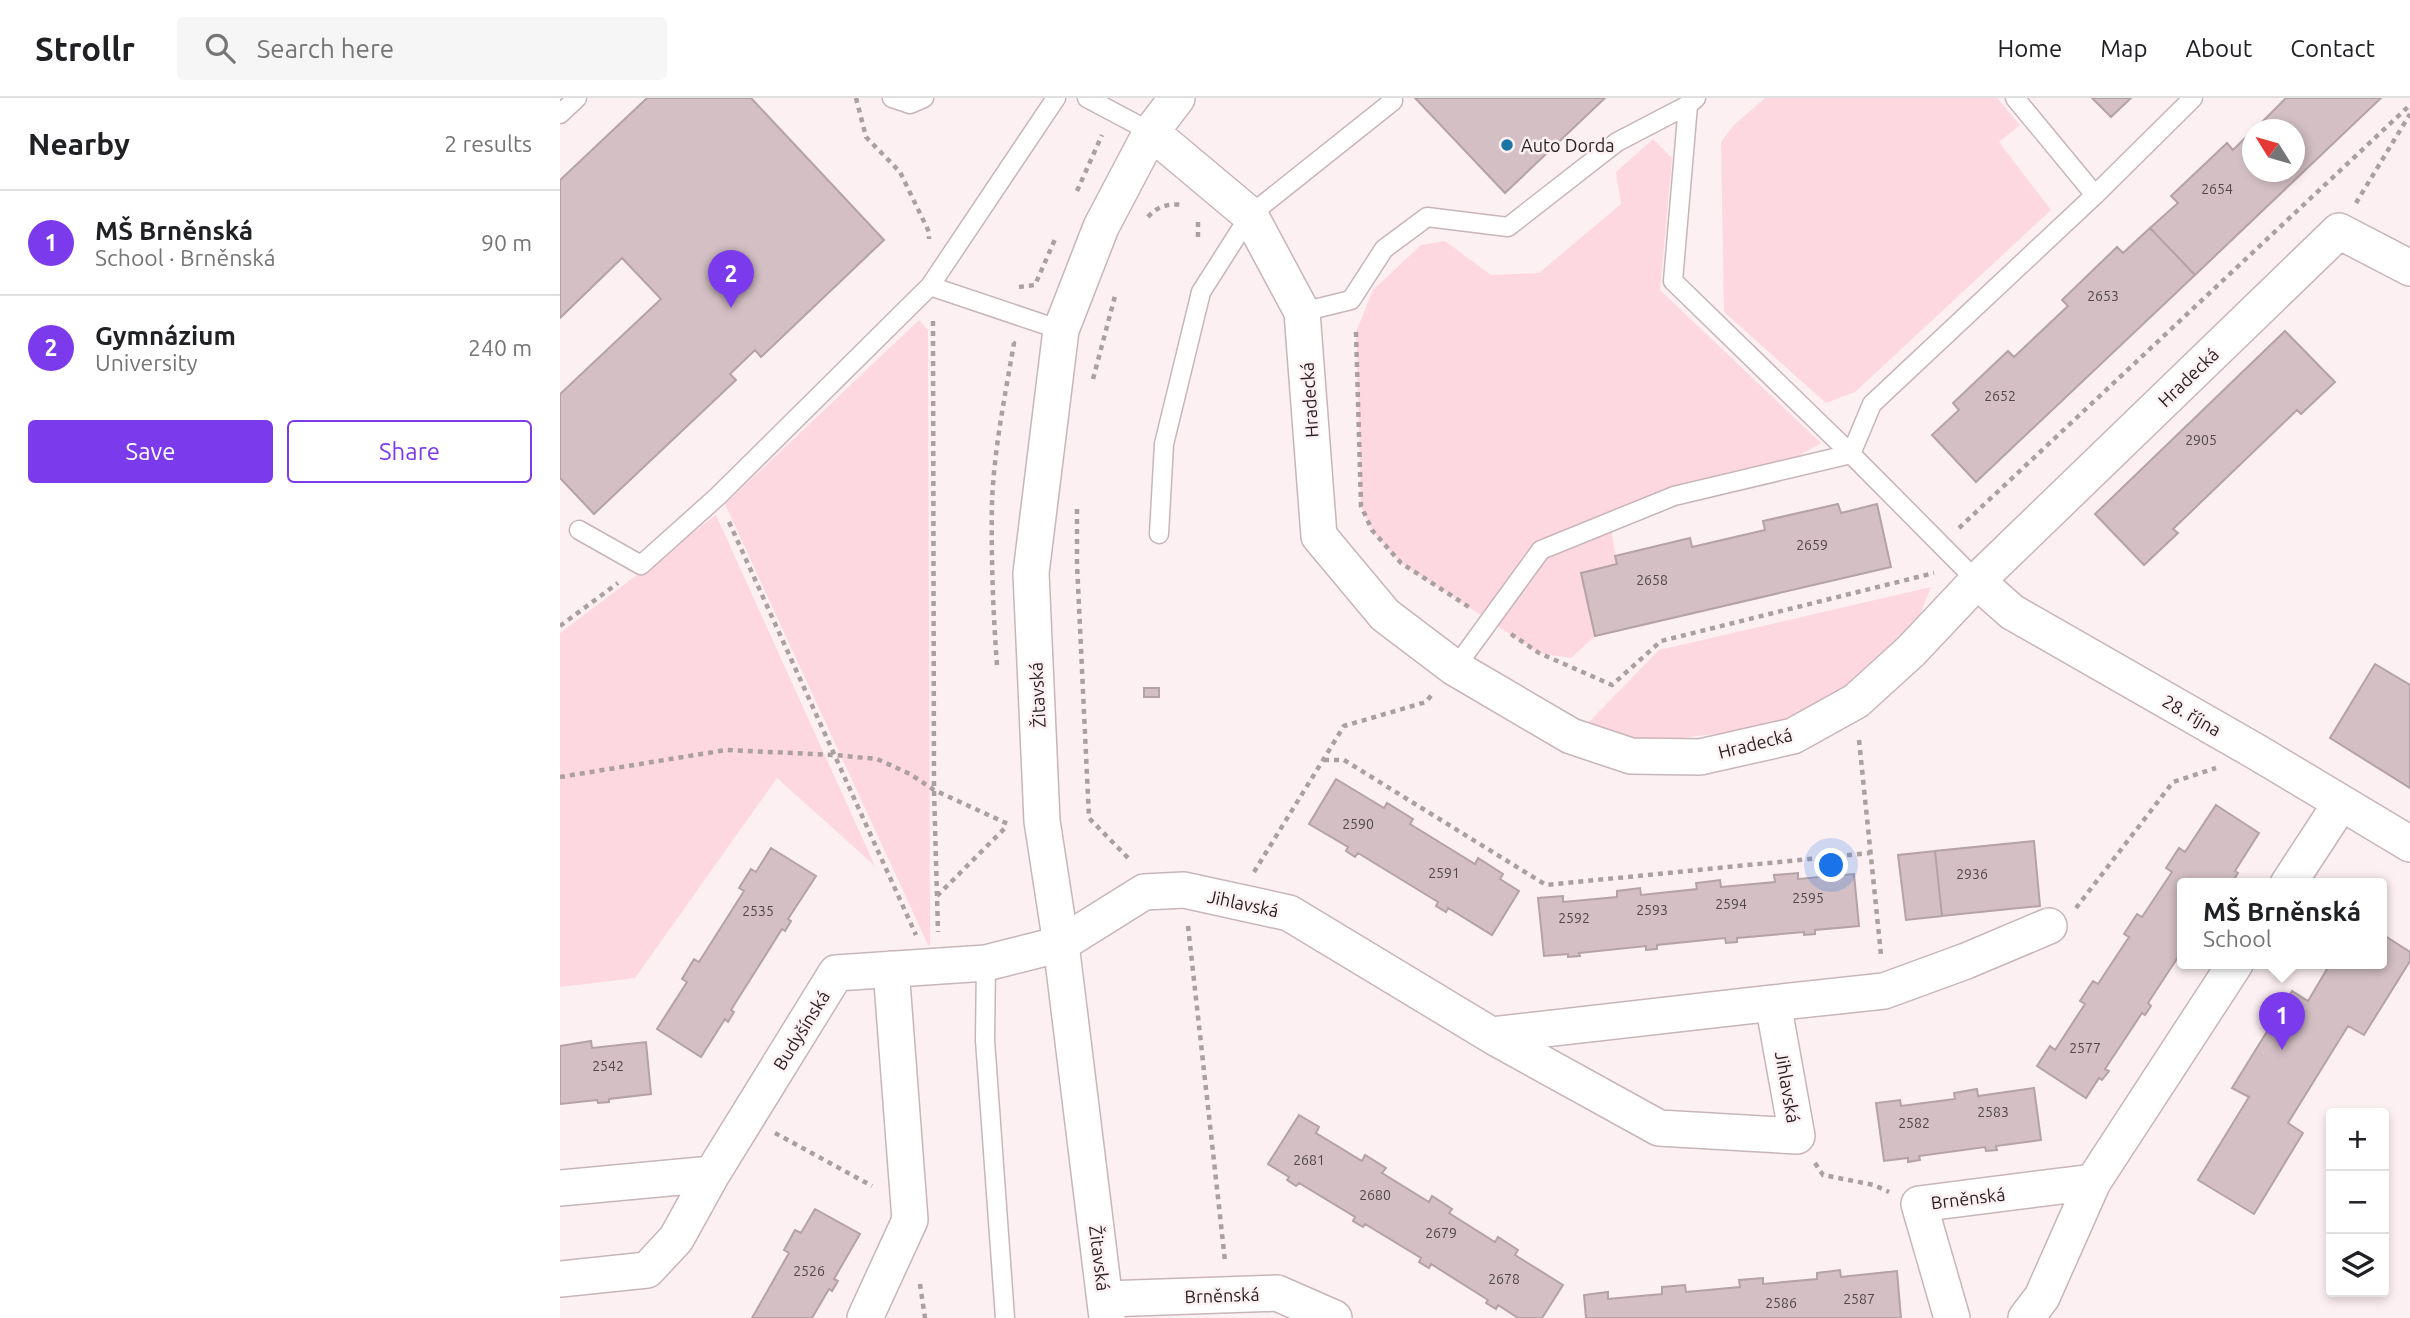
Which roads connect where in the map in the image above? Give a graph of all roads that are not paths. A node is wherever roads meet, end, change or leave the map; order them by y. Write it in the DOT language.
graph roads {
  1 [pos="577,98"];
  2 [pos="892,98"];
  3 [pos="924,98"];
  4 [pos="1056,98"];
  5 [pos="1087,98"];
  6 [pos="1177,98"];
  7 [pos="2015,98"];
  8 [pos="2193,98"];
  9 [pos="1392,101"];
  10 [pos="1692,102"];
  11 [pos="560,114"];
  12 [pos="1151,132"];
  13 [pos="2095,195"];
  14 [pos="1250,215"];
  15 [pos="2410,268"];
  16 [pos="929,286"];
  17 [pos="1302,312"];
  18 [pos="1061,331"];
  19 [pos="1851,454"];
  20 [pos="579,530"];
  21 [pos="1159,534"];
  22 [pos="1970,574"];
  23 [pos="1455,668"];
  24 [pos="2341,803"];
  25 [pos="2410,845"];
  26 [pos="2292,878"];
  27 [pos="2049,926"];
  28 [pos="1061,944"];
  29 [pos="986,963"];
  30 [pos="891,969"];
  31 [pos="2232,969"];
  32 [pos="1773,1003"];
  33 [pos="1492,1035"];
  34 [pos="712,1174"];
  35 [pos="2093,1182"];
  36 [pos="560,1188"];
  37 [pos="560,1279"];
  38 [pos="1106,1308"];
  39 [pos="865,1318"];
  40 [pos="1005,1318"];
  41 [pos="1334,1318"];
  42 [pos="1952,1318"];
  43 [pos="2026,1318"];
  1 -- 11 [label="lane"];
  2 -- 3 [label="lane"];
  4 -- 16 [label="lane"];
  5 -- 12 [label="lane"];
  6 -- 12 [label="street, Žitavská"];
  7 -- 13 [label="lane"];
  8 -- 13 [label="lane"];
  9 -- 14 [label="lane"];
  10 -- 17 [label="lane"];
  10 -- 19 [label="lane"];
  12 -- 14 [label="street, Hradecká"];
  12 -- 18 [label="street, Žitavská"];
  13 -- 19 [label="lane"];
  14 -- 17 [label="street, Hradecká"];
  14 -- 21 [label="lane"];
  15 -- 22 [label="street, Hradecká"];
  16 -- 18 [label="lane"];
  16 -- 20 [label="lane"];
  17 -- 23 [label="street, Hradecká"];
  18 -- 28 [label="street, Žitavská"];
  19 -- 22 [label="lane"];
  19 -- 23 [label="lane"];
  22 -- 23 [label="street, Hradecká"];
  22 -- 24 [label="street, 28. října"];
  24 -- 25 [label="street, 28. října"];
  24 -- 26 [label="street"];
  27 -- 32 [label="street"];
  28 -- 29 [label="street, Budyšínská"];
  28 -- 33 [label="street, Jihlavská"];
  28 -- 38 [label="street, Žitavská"];
  29 -- 30 [label="street, Budyšínská"];
  29 -- 40 [label="lane"];
  30 -- 34 [label="street, Budyšínská"];
  30 -- 39 [label="street"];
  31 -- 35 [label="street"];
  32 -- 33 [label="street"];
  32 -- 33 [label="street, Jihlavská"];
  34 -- 36 [label="street"];
  34 -- 37 [label="street, Budyšínská"];
  35 -- 42 [label="street, Brněnská"];
  35 -- 43 [label="street"];
  38 -- 41 [label="street, Brněnská"];
}
